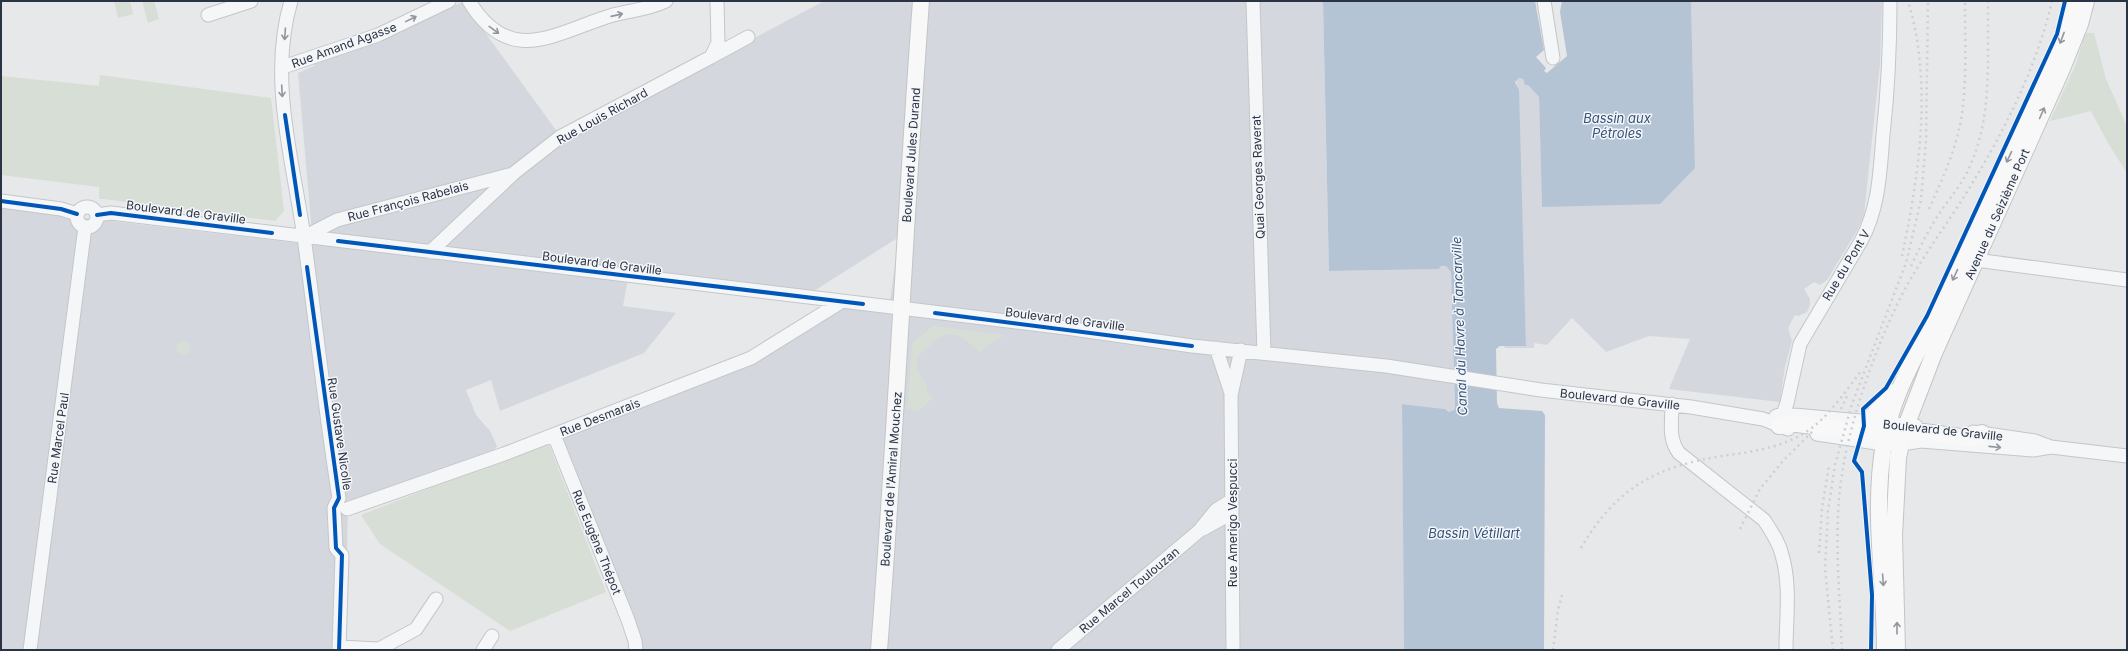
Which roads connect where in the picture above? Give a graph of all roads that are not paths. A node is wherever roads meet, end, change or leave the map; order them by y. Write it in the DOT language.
graph roads {
  1 [pos="252,1"];
  2 [pos="291,1"];
  3 [pos="449,1"];
  4 [pos="469,1"];
  5 [pos="666,1"];
  6 [pos="717,1"];
  7 [pos="921,1"];
  8 [pos="1253,1"];
  9 [pos="1544,1"];
  10 [pos="1890,1"];
  11 [pos="2074,1"];
  12 [pos="2086,1"];
  13 [pos="208,15"];
  14 [pos="748,37"];
  15 [pos="711,57"];
  16 [pos="1553,58"];
  17 [pos="282,67"];
  18 [pos="514,173"];
  19 [pos="1,201"];
  20 [pos="77,214"];
  21 [pos="96,215"];
  22 [pos="85,227"];
  23 [pos="304,237"];
  24 [pos="430,252"];
  25 [pos="1976,260"];
  26 [pos="2127,280"];
  27 [pos="841,302"];
  28 [pos="902,308"];
  29 [pos="1938,311"];
  30 [pos="1216,348"];
  31 [pos="1241,350"];
  32 [pos="1264,353"];
  33 [pos="1904,380"];
  34 [pos="1231,395"];
  35 [pos="1672,404"];
  36 [pos="1781,420"];
  37 [pos="1866,422"];
  38 [pos="1982,433"];
  39 [pos="1894,434"];
  40 [pos="554,435"];
  41 [pos="2051,447"];
  42 [pos="2127,456"];
  43 [pos="1232,500"];
  44 [pos="347,509"];
  45 [pos="1232,516"];
  46 [pos="1199,531"];
  47 [pos="436,599"];
  48 [pos="492,636"];
  49 [pos="339,648"];
  50 [pos="30,650"];
  51 [pos="483,650"];
  52 [pos="636,650"];
  53 [pos="879,650"];
  54 [pos="1058,650"];
  55 [pos="1233,650"];
  56 [pos="1786,650"];
  57 [pos="1885,650"];
  58 [pos="1897,650"];
  1 -- 13 [label="street"];
  2 -- 17 [label="street, Rue Gustave Nicolle, one-way"];
  17 -- 3 [label="street, Rue Amand Agasse, one-way"];
  4 -- 5 [label="street, one-way"];
  6 -- 15 [label="street"];
  7 -- 28 [label="main road, Boulevard Jules Durand"];
  8 -- 32 [label="street, Quai Georges Raverat"];
  9 -- 16 [label="street"];
  10 -- 36 [label="street, Rue du Pont V"];
  11 -- 29 [label="main road, Avenue du Seizième Port, one-way"];
  25 -- 12 [label="main road, Avenue du Seizième Port, one-way"];
  14 -- 15 [label="street, Rue Louis Richard"];
  15 -- 18 [label="street, Rue Louis Richard"];
  17 -- 23 [label="street, Rue Gustave Nicolle, one-way"];
  18 -- 23 [label="street, Rue François Rabelais"];
  18 -- 24 [label="street, Rue Louis Richard"];
  19 -- 20 [label="street"];
  20 -- 21 [label="street"];
  20 -- 22 [label="street"];
  21 -- 22 [label="street"];
  21 -- 23 [label="street, Boulevard de Graville"];
  22 -- 50 [label="street, Rue Marcel Paul"];
  23 -- 24 [label="street, Boulevard de Graville"];
  23 -- 49 [label="street, Rue Gustave Nicolle"];
  24 -- 27 [label="street, Boulevard de Graville"];
  25 -- 26 [label="street"];
  25 -- 39 [label="main road, Avenue du Seizième Port"];
  27 -- 28 [label="street, Boulevard de Graville"];
  27 -- 40 [label="street, Rue Desmarais"];
  28 -- 30 [label="street, Boulevard de Graville"];
  28 -- 53 [label="main road, Boulevard de l'Amiral Mouchez"];
  29 -- 33 [label="main road, Avenue du Seizième Port"];
  29 -- 39 [label="main road"];
  30 -- 31 [label="street, Boulevard de Graville"];
  30 -- 34 [label="street, Rue Amerigo Vespucci"];
  31 -- 32 [label="street, Boulevard de Graville"];
  31 -- 34 [label="street, Rue Amerigo Vespucci"];
  32 -- 35 [label="street, Boulevard de Graville"];
  33 -- 37 [label="main road"];
  33 -- 39 [label="main road, Avenue du Seizième Port"];
  34 -- 43 [label="street, Rue Amerigo Vespucci"];
  35 -- 36 [label="street, Boulevard de Graville"];
  35 -- 56 [label="street"];
  36 -- 37 [label="street, Boulevard de Graville"];
  36 -- 39 [label="main road"];
  37 -- 39 [label="street, Boulevard de Graville"];
  38 -- 39 [label="main road"];
  38 -- 41 [label="street, Boulevard de Graville"];
  39 -- 41 [label="street, Boulevard de Graville, one-way"];
  39 -- 57 [label="main road, one-way"];
  58 -- 39 [label="main road, one-way"];
  40 -- 44 [label="street, Rue Desmarais"];
  40 -- 52 [label="street, Rue Eugène Thépot"];
  41 -- 42 [label="street, Boulevard de Graville"];
  43 -- 45 [label="street, Rue Amerigo Vespucci"];
  43 -- 46 [label="street, Rue Marcel Toulouzan"];
  45 -- 46 [label="street, Rue Marcel Toulouzan"];
  45 -- 55 [label="street, Rue Amerigo Vespucci"];
  46 -- 54 [label="street, Rue Marcel Toulouzan"];
  47 -- 49 [label="street"];
  48 -- 51 [label="street"];
}
